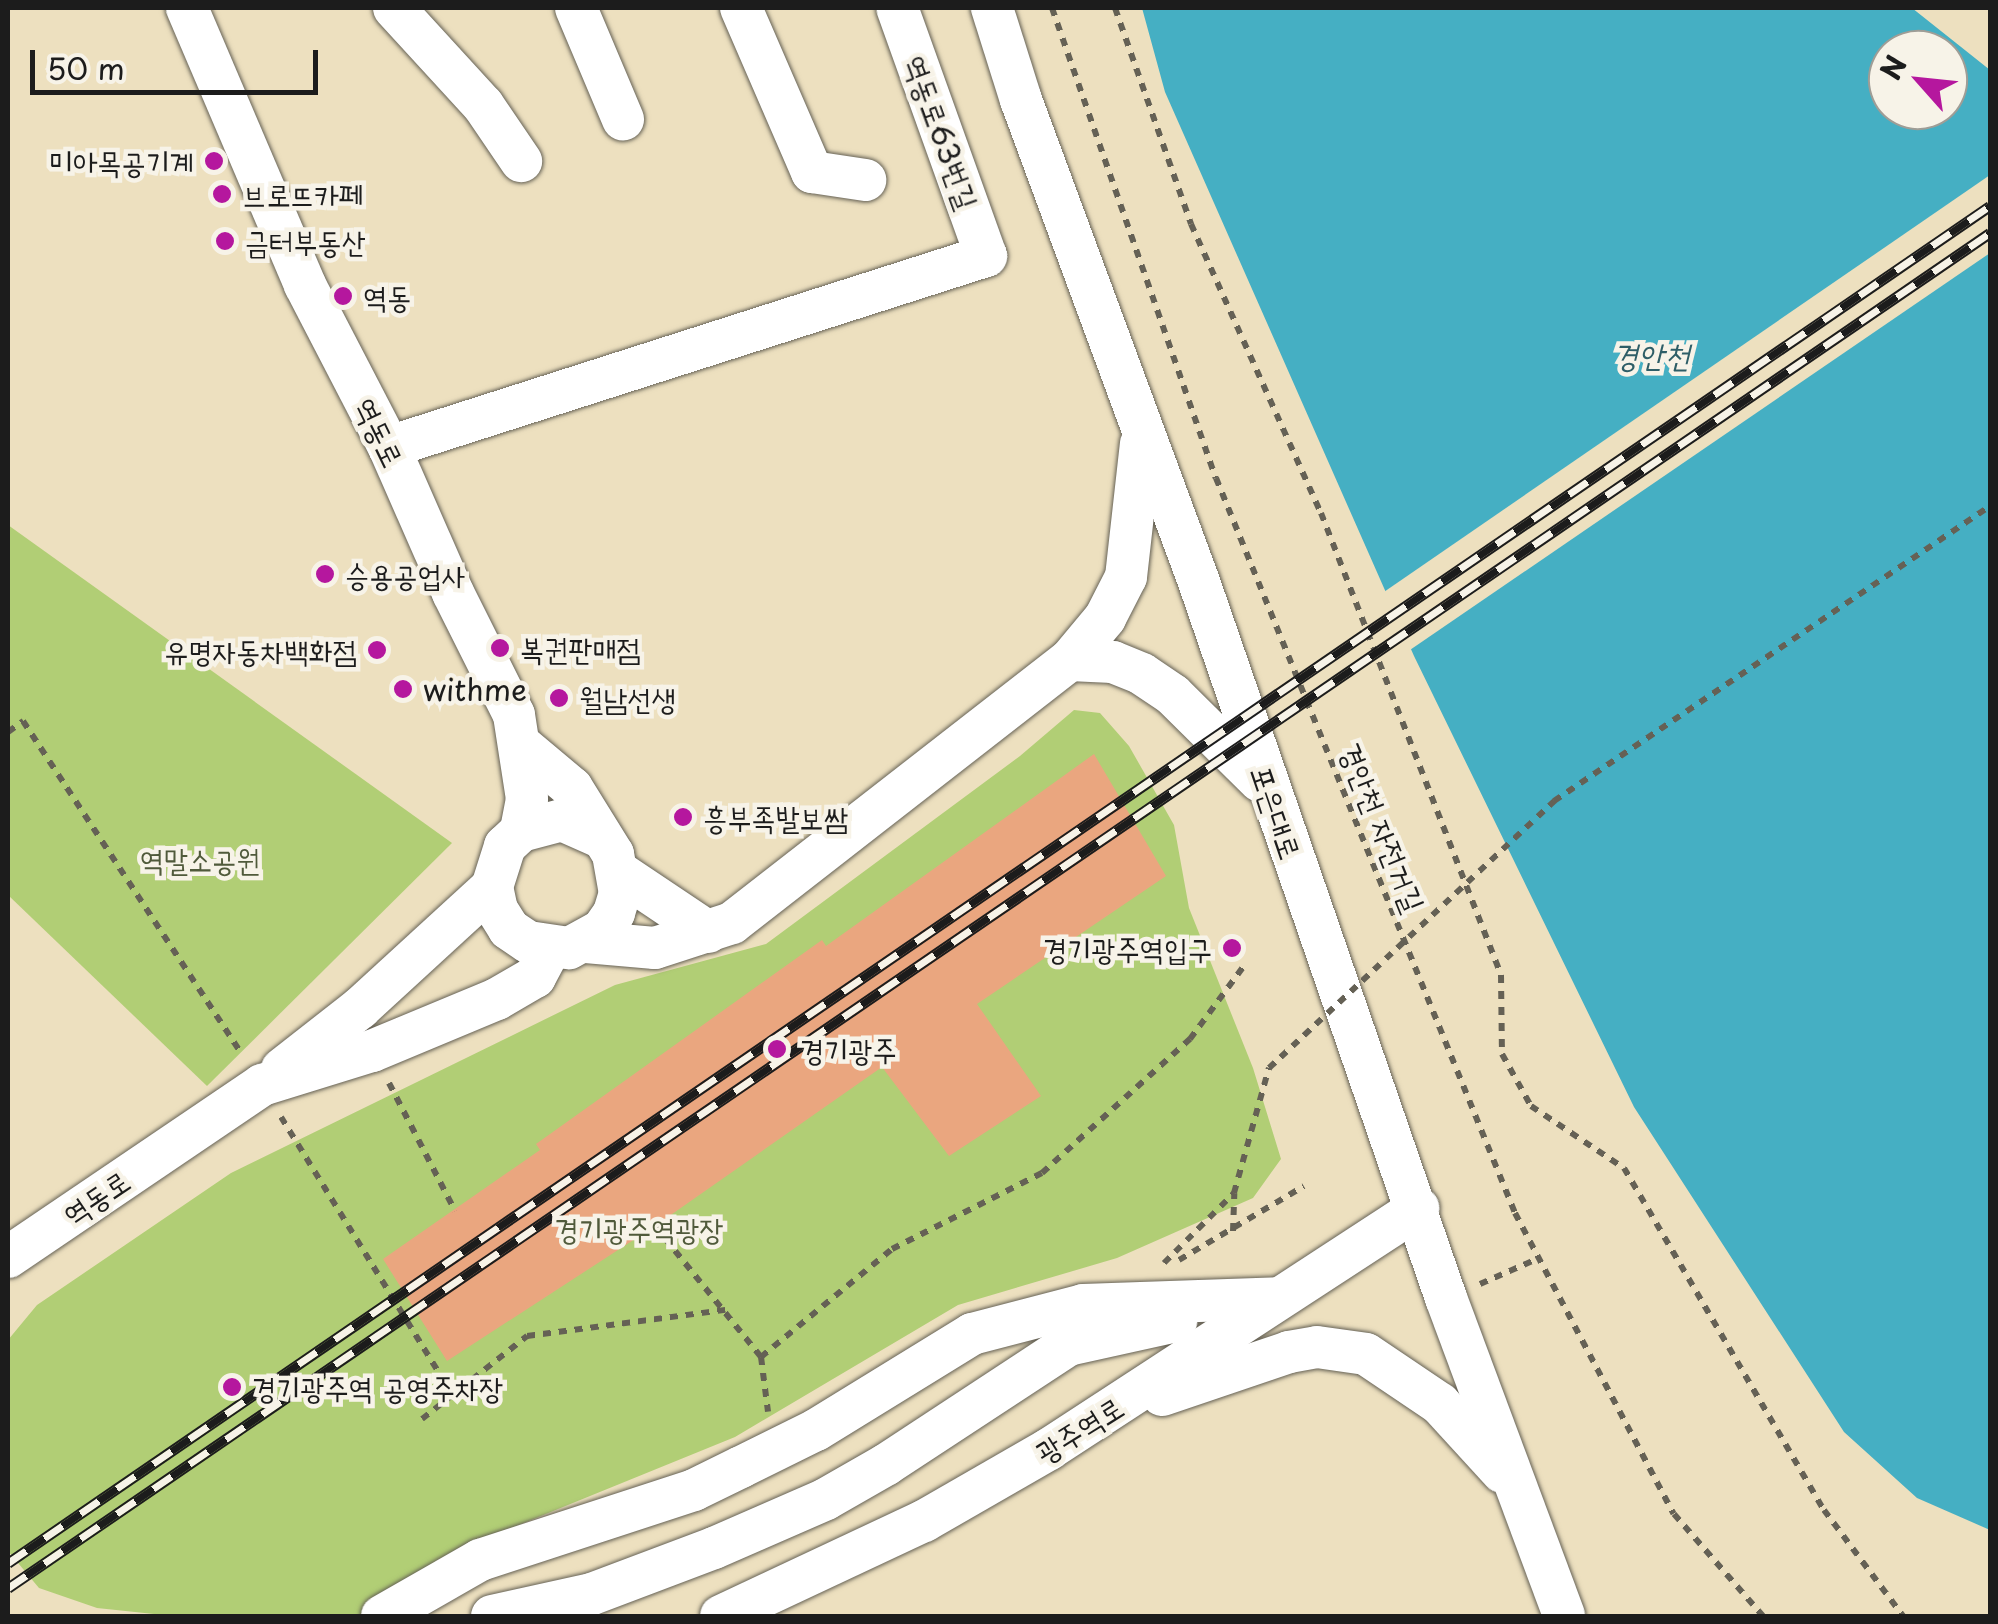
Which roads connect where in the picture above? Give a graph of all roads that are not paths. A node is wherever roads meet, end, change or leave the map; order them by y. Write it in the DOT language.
graph roads {
  1 [pos="187,8"];
  2 [pos="394,8"];
  3 [pos="576,8"];
  4 [pos="741,8"];
  5 [pos="897,8"];
  6 [pos="992,8"];
  7 [pos="623,118"];
  8 [pos="520,160"];
  9 [pos="864,180"];
  10 [pos="1142,434"];
  11 [pos="389,447"];
  12 [pos="1070,660"];
  13 [pos="522,746"];
  14 [pos="1267,787"];
  15 [pos="521,831"];
  16 [pos="610,855"];
  17 [pos="492,886"];
  18 [pos="708,932"];
  19 [pos="568,945"];
  20 [pos="262,1085"];
  21 [pos="1418,1208"];
  22 [pos="8,1257"];
  23 [pos="1279,1298"];
  24 [pos="1100,1416"];
  25 [pos="1516,1487"];
  26 [pos="382,1616"];
  27 [pos="492,1616"];
  28 [pos="721,1616"];
  29 [pos="1564,1616"];
  1 -- 11 [label="street, 역동로"];
  2 -- 8 [label="street"];
  3 -- 7 [label="street"];
  4 -- 9 [label="street"];
  5 -- 11 [label="street, 역동로63번길"];
  6 -- 10 [label="street, 포은대로"];
  10 -- 12 [label="street"];
  10 -- 14 [label="street, 포은대로"];
  11 -- 13 [label="street, 역동로"];
  12 -- 14 [label="street"];
  12 -- 18 [label="street"];
  13 -- 15 [label="street, 역동로"];
  13 -- 16 [label="street"];
  14 -- 21 [label="street, 포은대로"];
  15 -- 16 [label="street"];
  15 -- 17 [label="street"];
  16 -- 18 [label="street"];
  16 -- 19 [label="street, 역동로"];
  17 -- 19 [label="street"];
  17 -- 20 [label="street"];
  18 -- 19 [label="street"];
  19 -- 20 [label="street, 역동로"];
  20 -- 22 [label="street, 역동로"];
  21 -- 23 [label="street, 광주역로"];
  21 -- 25 [label="street, 포은대로"];
  23 -- 24 [label="street, 광주역로"];
  23 -- 26 [label="street"];
  23 -- 27 [label="street"];
  24 -- 25 [label="street"];
  24 -- 28 [label="street, 광주역로"];
  25 -- 29 [label="street, 포은대로"];
}
